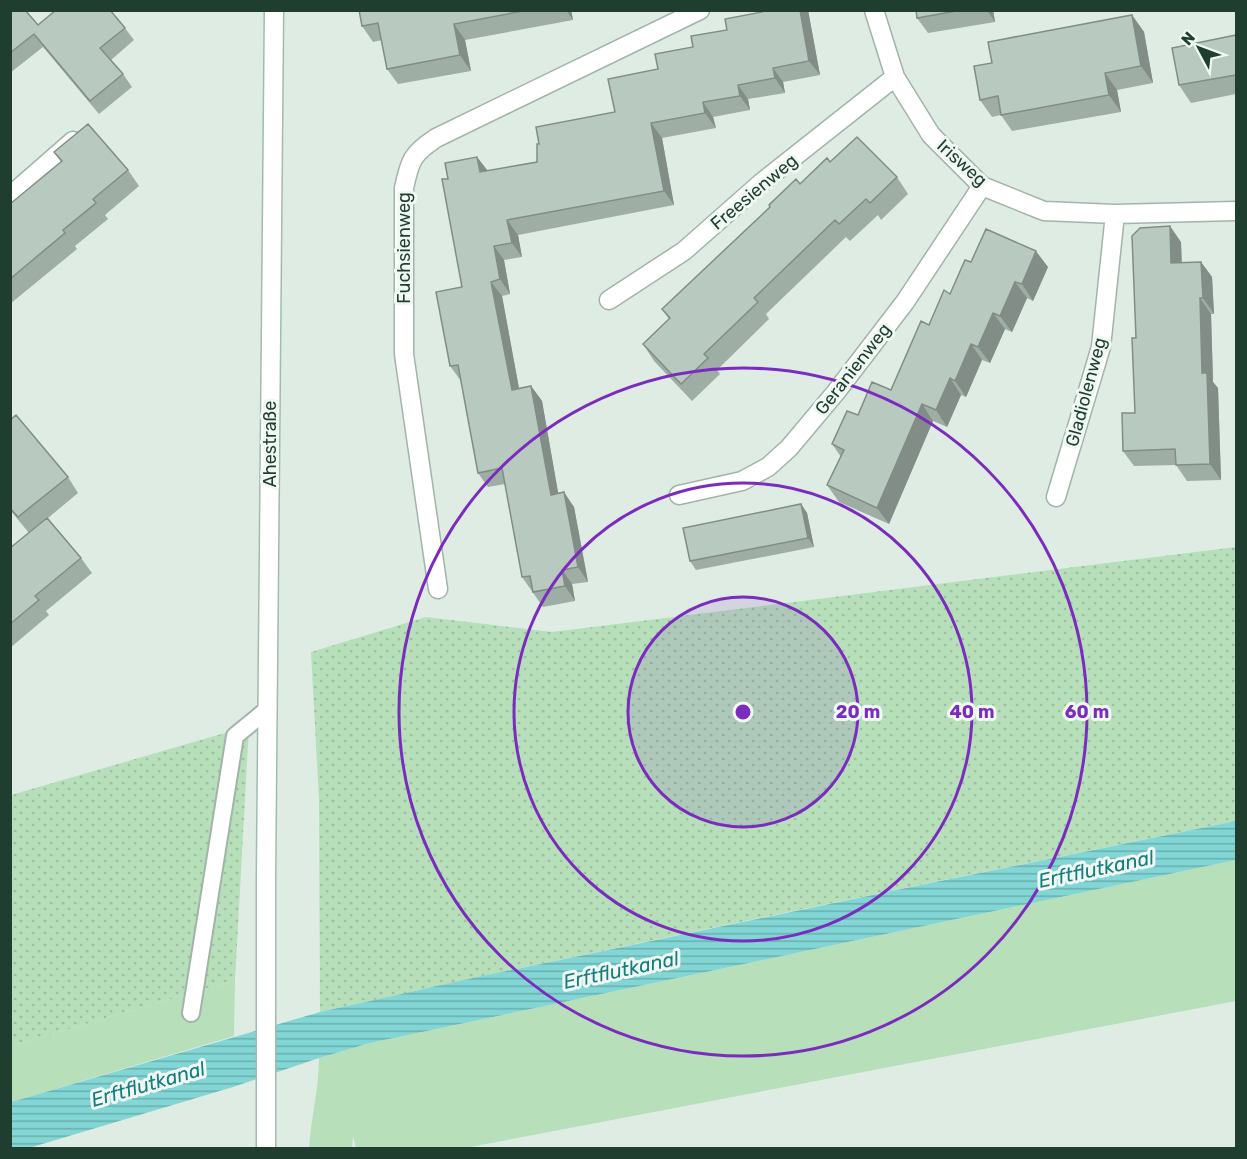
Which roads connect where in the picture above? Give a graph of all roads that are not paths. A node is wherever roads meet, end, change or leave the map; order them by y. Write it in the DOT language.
graph roads {
  1 [pos="274,10"];
  2 [pos="700,10"];
  3 [pos="874,10"];
  4 [pos="896,77"];
  5 [pos="73,141"];
  6 [pos="982,186"];
  7 [pos="10,195"];
  8 [pos="1236,211"];
  9 [pos="1115,214"];
  10 [pos="609,300"];
  11 [pos="679,495"];
  12 [pos="1056,497"];
  13 [pos="438,589"];
  14 [pos="268,709"];
  15 [pos="191,1013"];
  16 [pos="266,1149"];
  1 -- 14 [label="street, Ahestraße"];
  2 -- 13 [label="street, Fuchsienweg"];
  3 -- 4 [label="street, Irisweg"];
  4 -- 6 [label="street, Irisweg"];
  4 -- 10 [label="street, Freesienweg"];
  5 -- 7 [label="street"];
  6 -- 9 [label="street, Irisweg"];
  6 -- 11 [label="street, Geranienweg"];
  8 -- 9 [label="street, Irisweg"];
  9 -- 12 [label="street, Gladiolenweg"];
  14 -- 15 [label="lane"];
  14 -- 16 [label="street, Ahestraße"];
}
